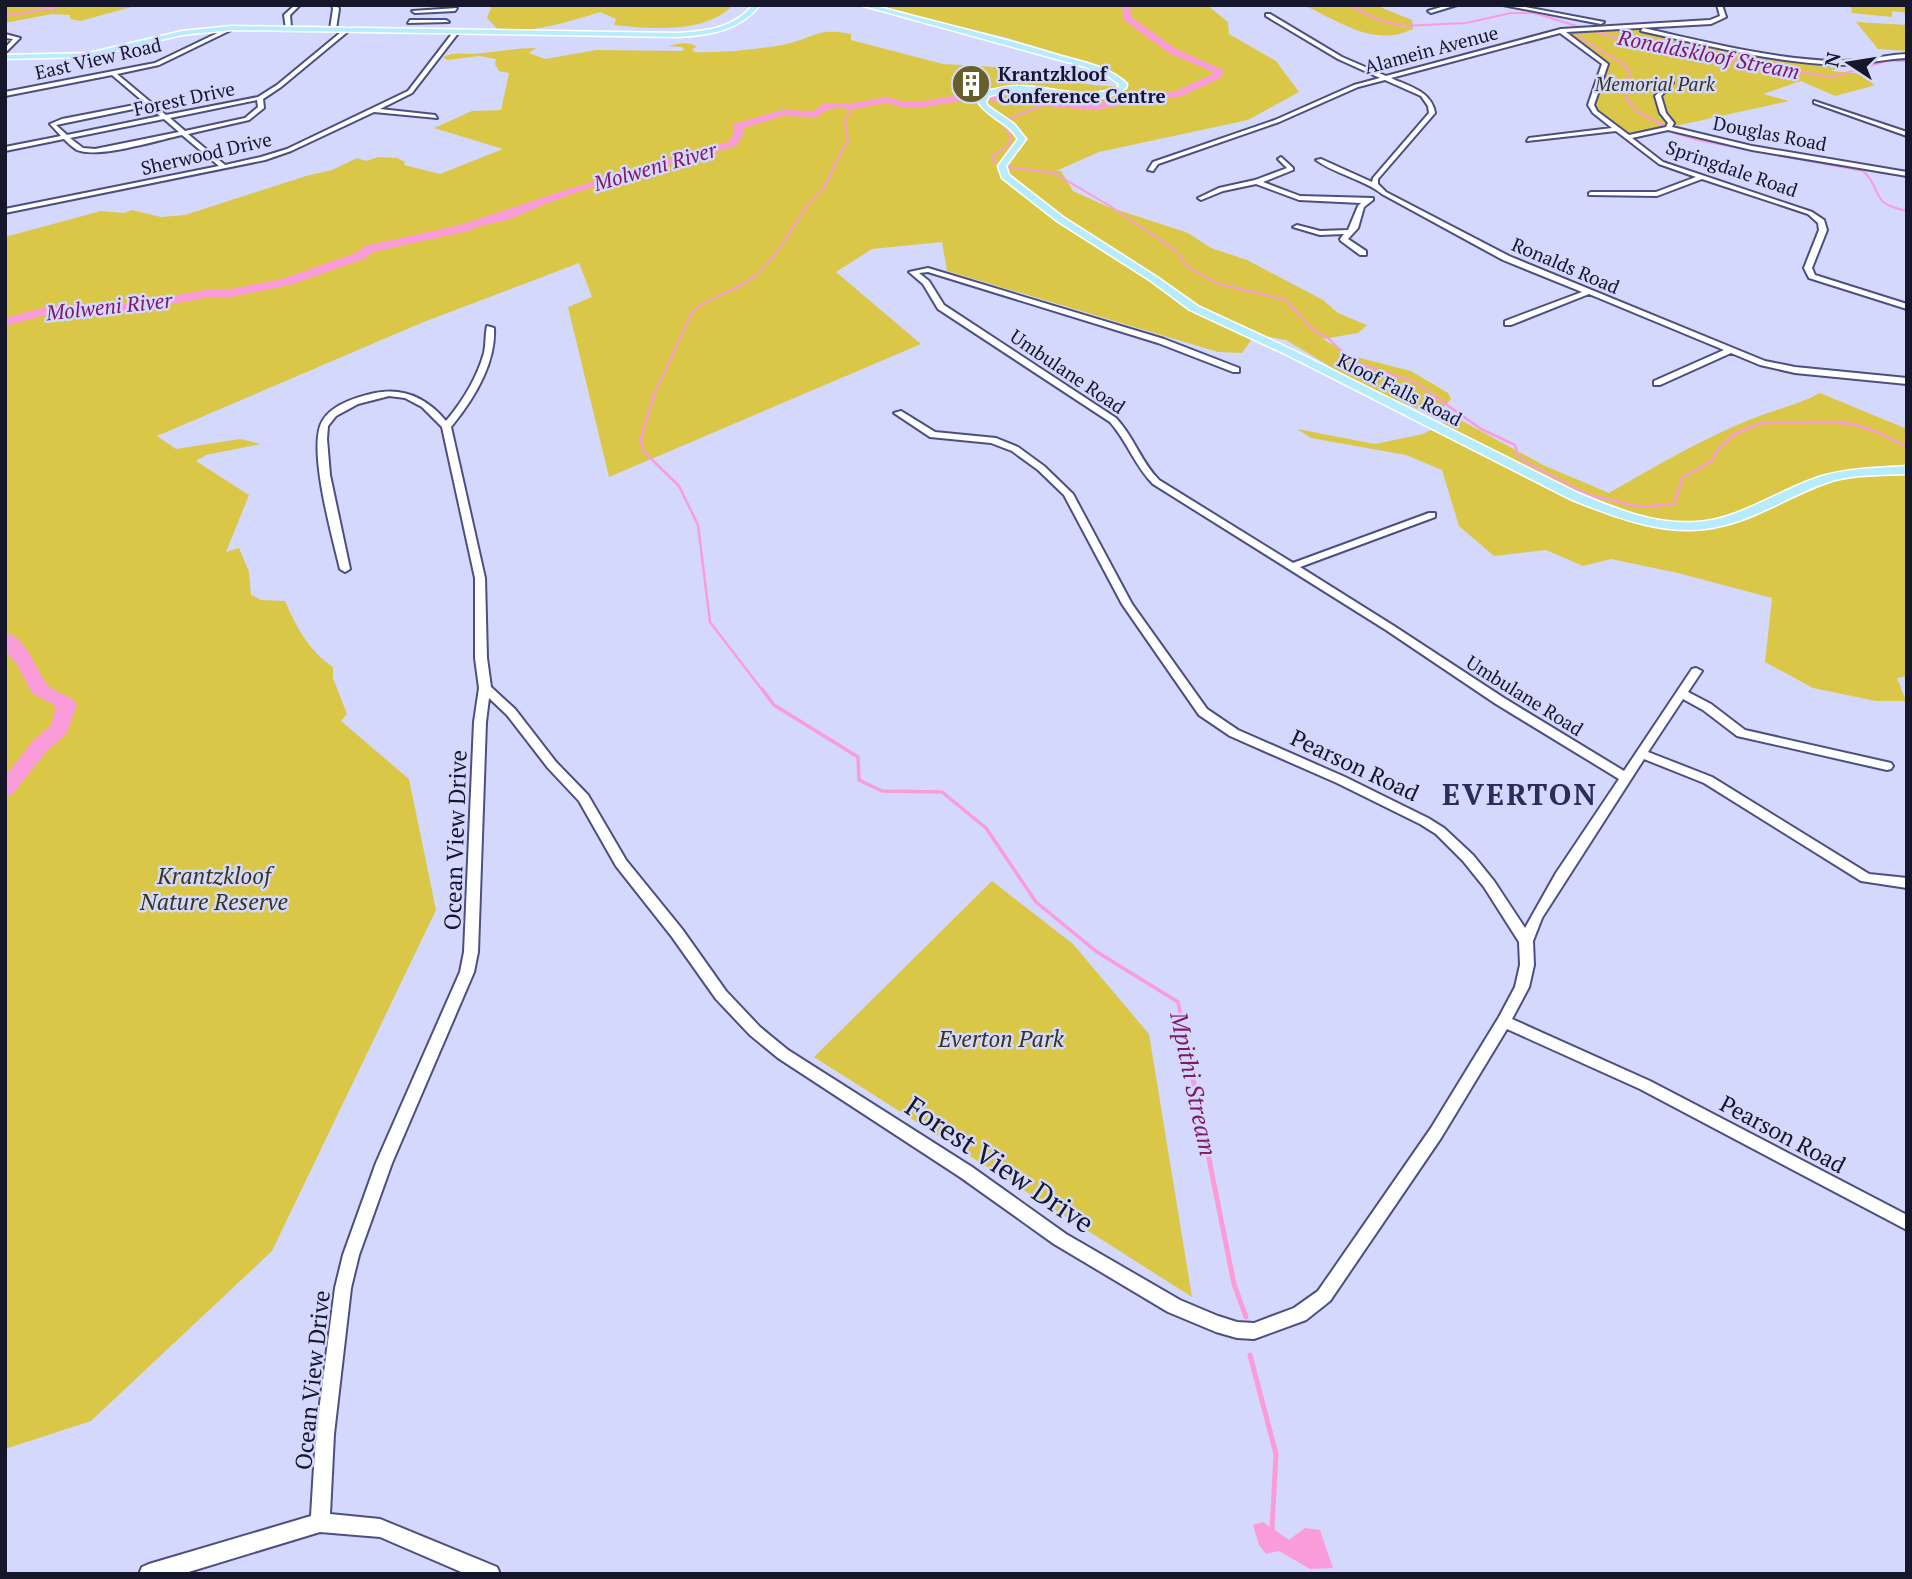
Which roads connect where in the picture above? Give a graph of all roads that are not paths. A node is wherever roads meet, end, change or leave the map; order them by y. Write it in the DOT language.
graph roads {
  1 [pos="298,5"];
  2 [pos="334,5"];
  3 [pos="757,5"];
  4 [pos="863,5"];
  5 [pos="1505,5"];
  6 [pos="1719,5"];
  7 [pos="1453,6"];
  8 [pos="416,8"];
  9 [pos="454,9"];
  10 [pos="1434,10"];
  11 [pos="1268,15"];
  12 [pos="410,22"];
  13 [pos="446,22"];
  14 [pos="1625,27"];
  15 [pos="232,28"];
  16 [pos="288,28"];
  17 [pos="333,29"];
  18 [pos="348,29"];
  19 [pos="407,31"];
  20 [pos="1561,31"];
  21 [pos="456,32"];
  22 [pos="5,36"];
  23 [pos="6,53"];
  24 [pos="1907,56"];
  25 [pos="114,74"];
  26 [pos="1384,78"];
  27 [pos="1670,83"];
  28 [pos="5,94"];
  29 [pos="260,98"];
  30 [pos="1816,102"];
  31 [pos="149,104"];
  32 [pos="374,110"];
  33 [pos="435,117"];
  34 [pos="166,118"];
  35 [pos="1668,128"];
  36 [pos="1617,129"];
  37 [pos="185,133"];
  38 [pos="1907,134"];
  39 [pos="1628,137"];
  40 [pos="68,138"];
  41 [pos="1529,139"];
  42 [pos="5,149"];
  43 [pos="1281,159"];
  44 [pos="1319,160"];
  45 [pos="224,167"];
  46 [pos="1151,170"];
  47 [pos="1907,174"];
  48 [pos="1701,177"];
  49 [pos="1257,182"];
  50 [pos="1375,185"];
  51 [pos="1739,188"];
  52 [pos="1384,193"];
  53 [pos="1591,194"];
  54 [pos="1200,198"];
  55 [pos="1732,198"];
  56 [pos="1367,201"];
  57 [pos="5,211"];
  58 [pos="1297,227"];
  59 [pos="1348,232"];
  60 [pos="1363,253"];
  61 [pos="1588,292"];
  62 [pos="1907,306"];
  63 [pos="1508,323"];
  64 [pos="490,328"];
  65 [pos="1730,350"];
  66 [pos="1236,370"];
  67 [pos="1907,381"];
  68 [pos="1657,383"];
  69 [pos="898,413"];
  70 [pos="446,427"];
  71 [pos="1907,470"];
  72 [pos="1432,515"];
  73 [pos="1291,567"];
  74 [pos="345,569"];
  75 [pos="1696,671"];
  76 [pos="485,688"];
  77 [pos="1682,694"];
  78 [pos="1641,754"];
  79 [pos="1887,766"];
  80 [pos="1625,777"];
  81 [pos="1907,883"];
  82 [pos="1526,941"];
  83 [pos="1504,1021"];
  84 [pos="1907,1223"];
  85 [pos="320,1523"];
  86 [pos="149,1574"];
  87 [pos="490,1574"];
  1 -- 16 [label="street"];
  2 -- 17 [label="street"];
  3 -- 21 [label="main road"];
  4 -- 71 [label="main road, Kloof Falls Road"];
  5 -- 14 [label="street"];
  6 -- 14 [label="street, Alamein Avenue"];
  7 -- 10 [label="street"];
  8 -- 9 [label="street"];
  8 -- 12 [label="street"];
  11 -- 26 [label="street"];
  12 -- 13 [label="street"];
  12 -- 19 [label="street"];
  14 -- 20 [label="street, Alamein Avenue"];
  14 -- 24 [label="street"];
  15 -- 16 [label="main road"];
  15 -- 23 [label="main road"];
  15 -- 25 [label="street, East View Road"];
  16 -- 17 [label="main road"];
  17 -- 18 [label="main road"];
  18 -- 19 [label="main road"];
  18 -- 29 [label="street, Forest Drive"];
  19 -- 21 [label="main road"];
  20 -- 26 [label="street, Alamein Avenue"];
  20 -- 36 [label="street, Springdale Road"];
  21 -- 32 [label="street, Sherwood Drive"];
  22 -- 23 [label="street"];
  25 -- 28 [label="street, East View Road"];
  25 -- 31 [label="street"];
  26 -- 46 [label="street, Alamein Avenue"];
  26 -- 50 [label="street"];
  27 -- 35 [label="street"];
  29 -- 34 [label="street, Forest Drive"];
  29 -- 37 [label="street"];
  30 -- 38 [label="street"];
  31 -- 34 [label="street"];
  31 -- 40 [label="street"];
  32 -- 33 [label="street"];
  32 -- 45 [label="street, Sherwood Drive"];
  34 -- 37 [label="street"];
  34 -- 40 [label="street, Forest Drive"];
  35 -- 39 [label="street, Douglas Road"];
  35 -- 47 [label="street, Douglas Road"];
  36 -- 39 [label="street, Springdale Road"];
  36 -- 41 [label="street"];
  37 -- 40 [label="street"];
  37 -- 45 [label="street"];
  39 -- 48 [label="street, Springdale Road"];
  40 -- 42 [label="street, Forest Drive"];
  43 -- 49 [label="street"];
  44 -- 50 [label="street, Ronalds Road"];
  45 -- 57 [label="street, Sherwood Drive"];
  48 -- 51 [label="street, Springdale Road"];
  48 -- 53 [label="street"];
  49 -- 54 [label="street"];
  49 -- 56 [label="street"];
  50 -- 52 [label="street, Ronalds Road"];
  51 -- 55 [label="street"];
  51 -- 62 [label="street, Springdale Road"];
  52 -- 56 [label="street"];
  52 -- 61 [label="street, Ronalds Road"];
  56 -- 59 [label="street"];
  58 -- 59 [label="street"];
  59 -- 60 [label="street"];
  61 -- 63 [label="street"];
  61 -- 65 [label="street, Ronalds Road"];
  64 -- 70 [label="street"];
  65 -- 67 [label="street, Ronalds Road"];
  65 -- 68 [label="street"];
  66 -- 73 [label="street, Umbulane Road"];
  69 -- 82 [label="street, Pearson Road"];
  70 -- 74 [label="street"];
  70 -- 76 [label="street, Ocean View Drive"];
  72 -- 73 [label="street"];
  73 -- 80 [label="street, Umbulane Road"];
  75 -- 77 [label="street"];
  76 -- 83 [label="street, Forest View Drive"];
  76 -- 85 [label="street, Ocean View Drive"];
  77 -- 78 [label="street"];
  77 -- 79 [label="street"];
  78 -- 80 [label="street"];
  78 -- 81 [label="street"];
  80 -- 82 [label="street"];
  82 -- 83 [label="street"];
  83 -- 84 [label="street, Pearson Road"];
  85 -- 86 [label="street"];
  85 -- 87 [label="street"];
}
